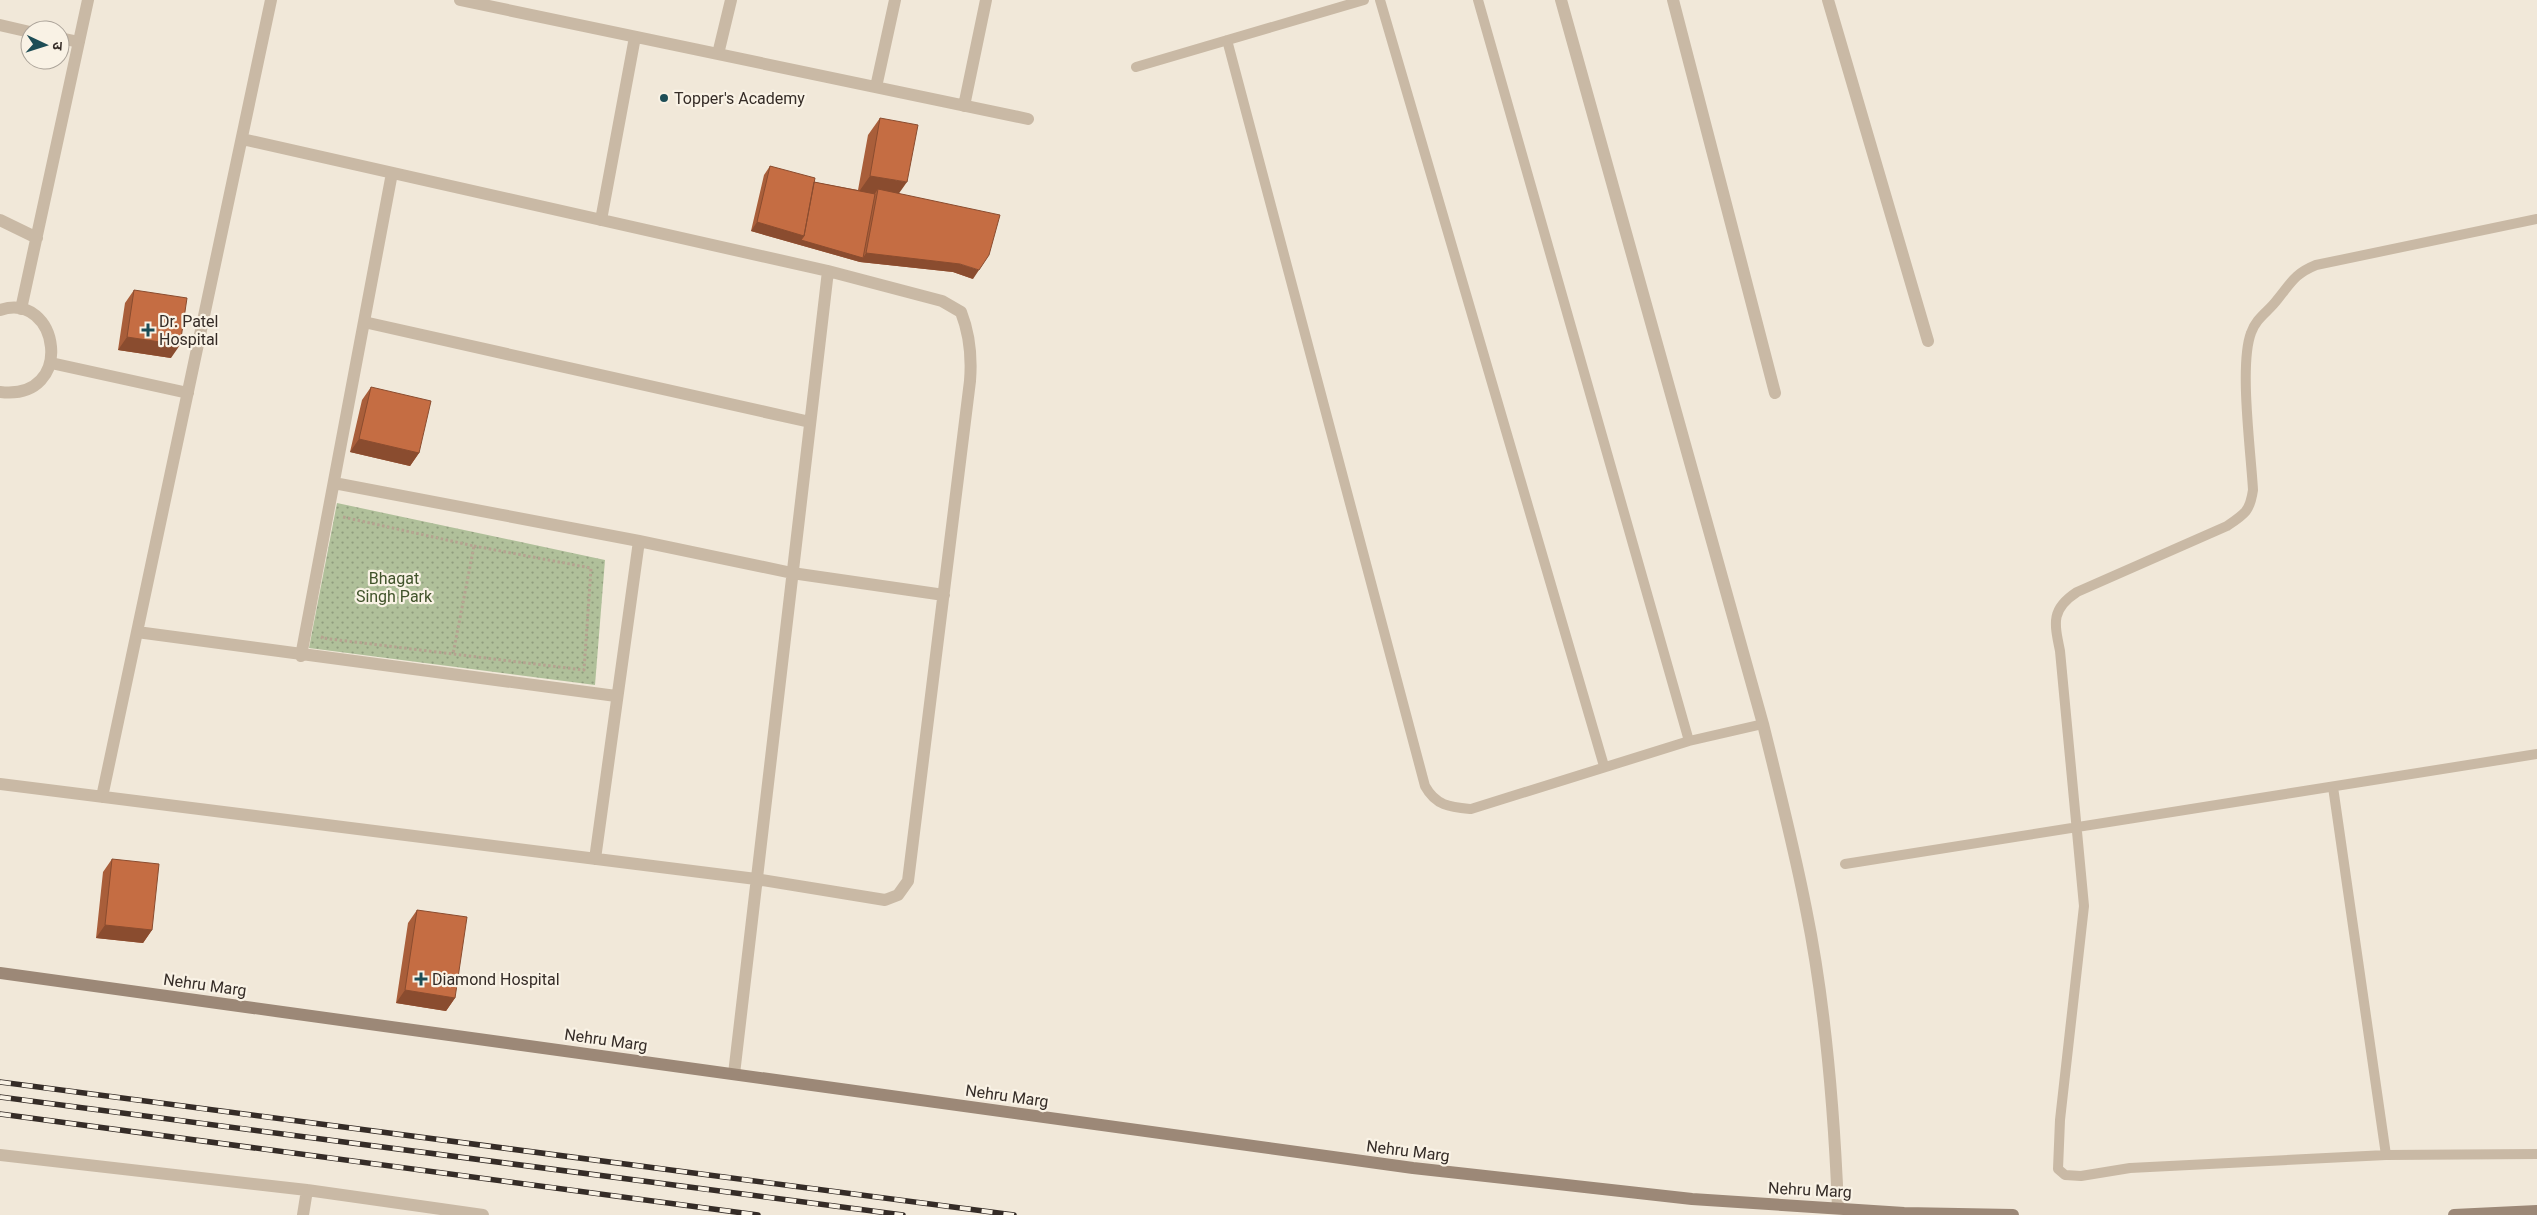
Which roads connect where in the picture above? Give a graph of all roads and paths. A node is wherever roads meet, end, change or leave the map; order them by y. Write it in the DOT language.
graph roads {
  1 [pos="88,0"];
  2 [pos="271,0"];
  3 [pos="460,0"];
  4 [pos="731,0"];
  5 [pos="895,0"];
  6 [pos="986,0"];
  7 [pos="1364,0"];
  8 [pos="1380,0"];
  9 [pos="1478,0"];
  10 [pos="1561,0"];
  11 [pos="1673,0"];
  12 [pos="1828,0"];
  13 [pos="0,25"];
  14 [pos="20,30"];
  15 [pos="635,37"];
  16 [pos="70,40"];
  17 [pos="1227,40"];
  18 [pos="79,42"];
  19 [pos="718,54"];
  20 [pos="1136,67"];
  21 [pos="876,87"];
  22 [pos="964,106"];
  23 [pos="1028,119"];
  24 [pos="242,139"];
  25 [pos="392,173"];
  26 [pos="2537,219"];
  27 [pos="0,220"];
  28 [pos="601,220"];
  29 [pos="37,238"];
  30 [pos="828,271"];
  31 [pos="22,309"];
  32 [pos="0,310"];
  33 [pos="364,322"];
  34 [pos="1928,341"];
  35 [pos="50,363"];
  36 [pos="0,392"];
  37 [pos="188,393"];
  38 [pos="1775,393"];
  39 [pos="810,422"];
  40 [pos="334,483"];
  41 [pos="340,526"];
  42 [pos="639,541"];
  43 [pos="474,546"];
  44 [pos="792,573"];
  45 [pos="944,595"];
  46 [pos="324,629"];
  47 [pos="137,632"];
  48 [pos="453,654"];
  49 [pos="301,656"];
  50 [pos="616,696"];
  51 [pos="1763,724"];
  52 [pos="1690,741"];
  53 [pos="2537,754"];
  54 [pos="1604,766"];
  55 [pos="0,784"];
  56 [pos="2332,787"];
  57 [pos="102,797"];
  58 [pos="2076,828"];
  59 [pos="596,859"];
  60 [pos="1845,864"];
  61 [pos="756,879"];
  62 [pos="0,973"];
  63 [pos="734,1074"];
  64 [pos="2537,1154"];
  65 [pos="0,1155"];
  66 [pos="2386,1155"];
  67 [pos="307,1190"];
  68 [pos="1838,1208"];
  69 [pos="2537,1211"];
  70 [pos="303,1215"];
  71 [pos="477,1215"];
  72 [pos="2013,1215"];
  73 [pos="2454,1215"];
  1 -- 18 [label="street"];
  2 -- 24 [label="street"];
  3 -- 15 [label="street"];
  4 -- 19 [label="street"];
  5 -- 21 [label="street"];
  6 -- 22 [label="street"];
  7 -- 17 [label="lane"];
  8 -- 54 [label="lane"];
  9 -- 52 [label="lane"];
  10 -- 51 [label="street"];
  11 -- 38 [label="street"];
  12 -- 34 [label="street"];
  13 -- 14 [label="street"];
  15 -- 19 [label="street"];
  15 -- 28 [label="street"];
  16 -- 18 [label="street"];
  17 -- 20 [label="lane"];
  17 -- 54 [label="lane"];
  18 -- 29 [label="street"];
  19 -- 21 [label="street"];
  21 -- 22 [label="street"];
  22 -- 23 [label="street"];
  24 -- 25 [label="street"];
  24 -- 37 [label="street"];
  25 -- 28 [label="street"];
  25 -- 33 [label="street"];
  26 -- 58 [label="lane"];
  27 -- 29 [label="street"];
  28 -- 30 [label="street"];
  29 -- 31 [label="street"];
  30 -- 39 [label="street"];
  30 -- 45 [label="street"];
  31 -- 32 [label="street"];
  31 -- 35 [label="street"];
  33 -- 39 [label="street"];
  33 -- 40 [label="street"];
  35 -- 36 [label="street"];
  35 -- 37 [label="street"];
  37 -- 47 [label="street"];
  39 -- 44 [label="street"];
  40 -- 42 [label="street"];
  40 -- 49 [label="street"];
  41 -- 43 [label="path"];
  42 -- 44 [label="street"];
  42 -- 50 [label="street"];
  43 -- 48 [label="path"];
  43 -- 48 [label="path"];
  44 -- 45 [label="street"];
  44 -- 61 [label="street"];
  45 -- 61 [label="street"];
  46 -- 48 [label="path"];
  47 -- 49 [label="street"];
  47 -- 57 [label="street"];
  49 -- 50 [label="street"];
  50 -- 59 [label="street"];
  51 -- 52 [label="lane"];
  51 -- 68 [label="street"];
  52 -- 54 [label="lane"];
  53 -- 56 [label="lane"];
  55 -- 57 [label="street"];
  56 -- 58 [label="lane"];
  56 -- 66 [label="lane"];
  57 -- 59 [label="street"];
  58 -- 60 [label="lane"];
  58 -- 66 [label="lane"];
  59 -- 61 [label="street"];
  61 -- 63 [label="street"];
  62 -- 63 [label="street, Nehru Marg"];
  63 -- 68 [label="street, Nehru Marg"];
  64 -- 66 [label="lane"];
  65 -- 67 [label="street"];
  67 -- 70 [label="street"];
  67 -- 71 [label="street"];
  68 -- 72 [label="street, Nehru Marg"];
  69 -- 73 [label="street"];
}
